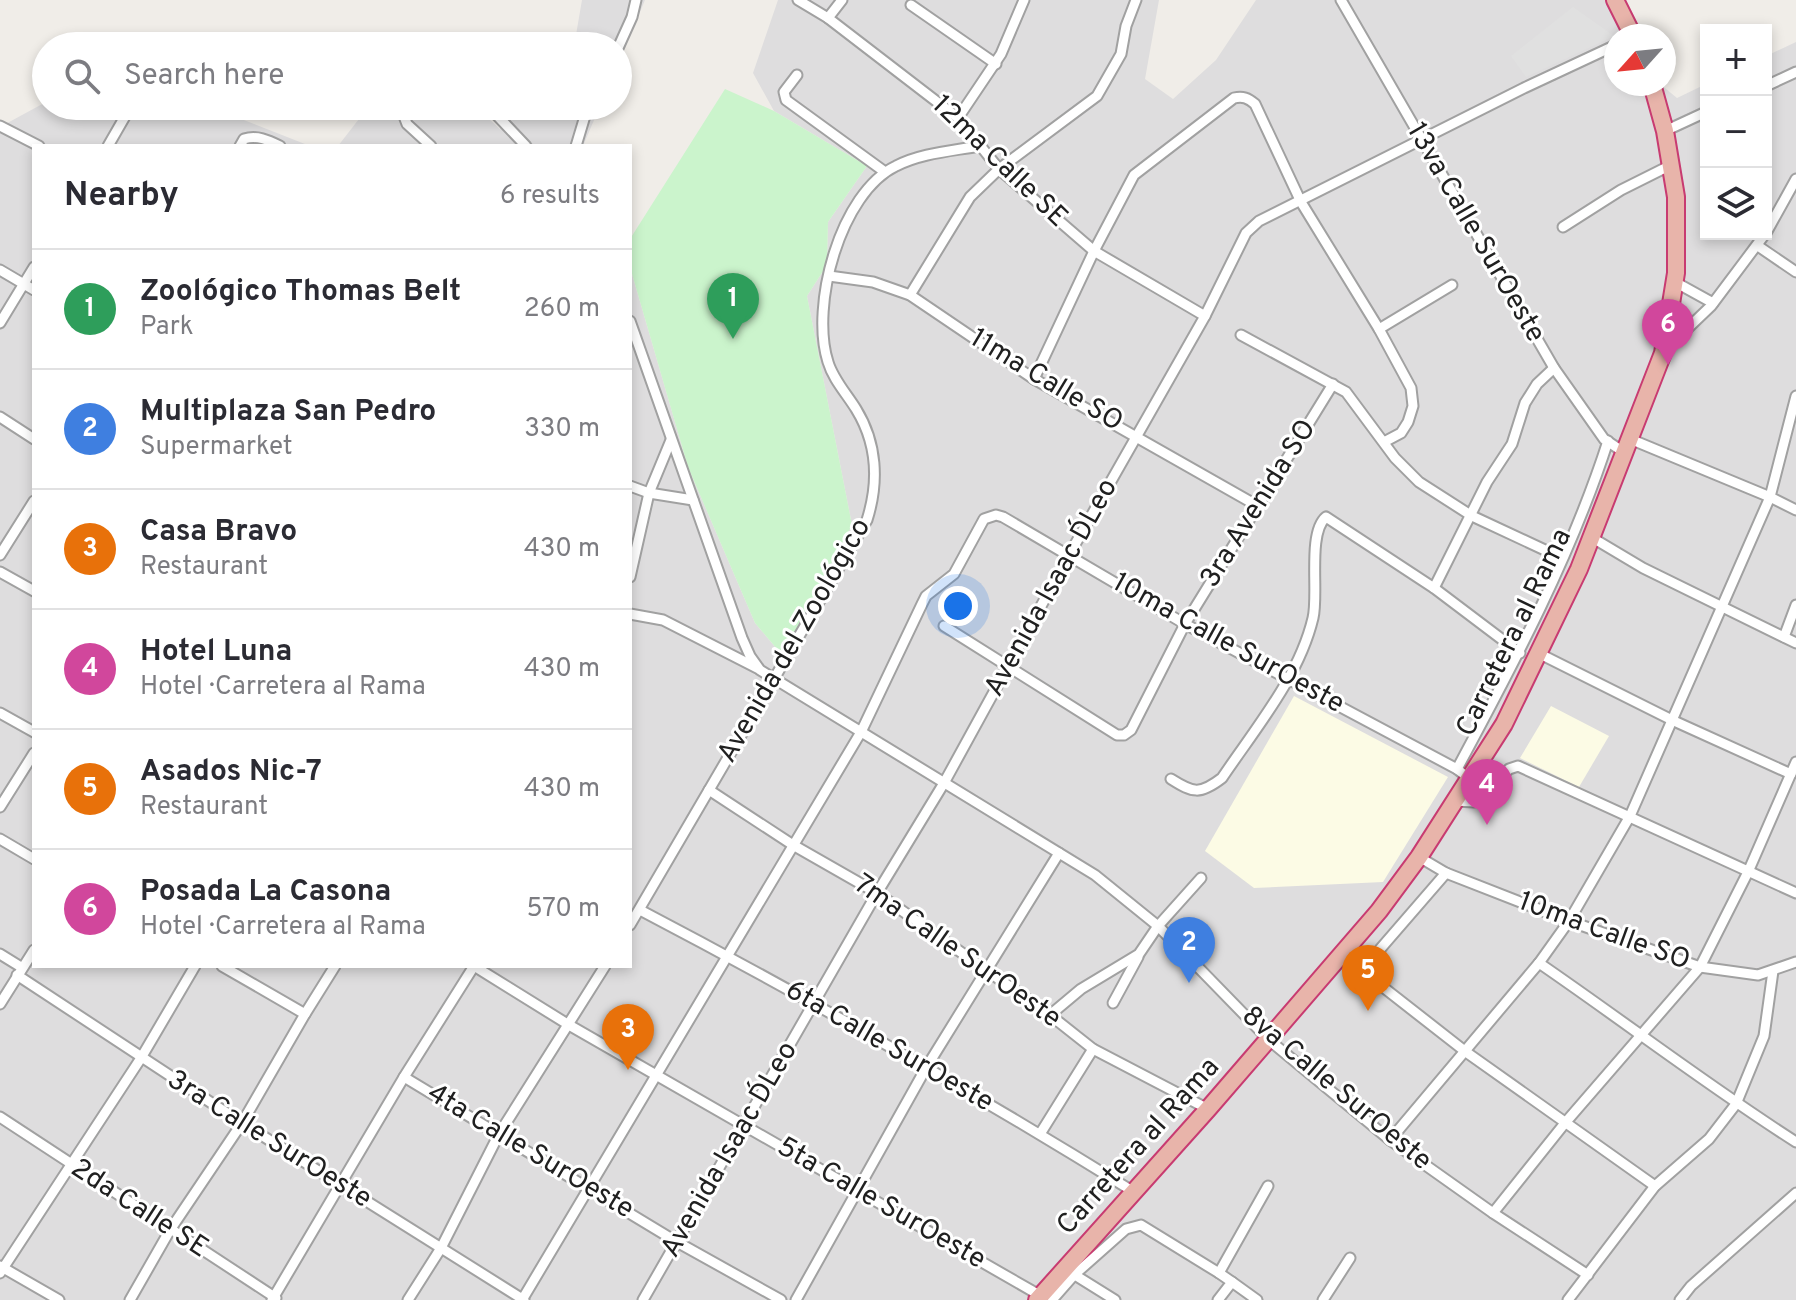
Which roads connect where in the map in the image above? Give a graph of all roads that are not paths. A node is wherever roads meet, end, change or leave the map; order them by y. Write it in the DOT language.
graph roads {
  1 [pos="636,0"];
  2 [pos="798,0"];
  3 [pos="842,0"];
  4 [pos="1024,0"];
  5 [pos="1136,0"];
  6 [pos="1341,0"];
  7 [pos="1615,0"];
  8 [pos="911,5"];
  9 [pos="828,18"];
  10 [pos="1627,24"];
  11 [pos="625,32"];
  12 [pos="1604,51"];
  13 [pos="996,64"];
  14 [pos="1796,72"];
  15 [pos="797,75"];
  16 [pos="1772,83"];
  17 [pos="1655,96"];
  18 [pos="1700,115"];
  19 [pos="958,118"];
  20 [pos="123,120"];
  21 [pos="405,120"];
  22 [pos="501,120"];
  23 [pos="584,120"];
  24 [pos="0,126"];
  25 [pos="1665,131"];
  26 [pos="1422,140"];
  27 [pos="242,143"];
  28 [pos="35,144"];
  29 [pos="109,144"];
  30 [pos="274,144"];
  31 [pos="429,144"];
  32 [pos="524,144"];
  33 [pos="577,144"];
  34 [pos="979,146"];
  35 [pos="1671,165"];
  36 [pos="999,169"];
  37 [pos="885,172"];
  38 [pos="1796,179"];
  39 [pos="1301,202"];
  40 [pos="1772,222"];
  41 [pos="1563,227"];
  42 [pos="1762,240"];
  43 [pos="1758,246"];
  44 [pos="1094,251"];
  45 [pos="0,270"];
  46 [pos="32,270"];
  47 [pos="1796,272"];
  48 [pos="829,276"];
  49 [pos="1675,282"];
  50 [pos="24,284"];
  51 [pos="1452,285"];
  52 [pos="32,289"];
  53 [pos="910,295"];
  54 [pos="1713,303"];
  55 [pos="1205,316"];
  56 [pos="0,323"];
  57 [pos="632,327"];
  58 [pos="1379,329"];
  59 [pos="1241,335"];
  60 [pos="1663,353"];
  61 [pos="1554,368"];
  62 [pos="1034,379"];
  63 [pos="1333,384"];
  64 [pos="1796,396"];
  65 [pos="0,417"];
  66 [pos="1137,435"];
  67 [pos="32,438"];
  68 [pos="671,440"];
  69 [pos="1608,441"];
  70 [pos="1384,442"];
  71 [pos="1628,446"];
  72 [pos="632,487"];
  73 [pos="649,493"];
  74 [pos="1770,497"];
  75 [pos="693,500"];
  76 [pos="32,504"];
  77 [pos="1256,505"];
  78 [pos="1796,510"];
  79 [pos="1472,516"];
  80 [pos="1591,537"];
  81 [pos="0,555"];
  82 [pos="1069,555"];
  83 [pos="1562,558"];
  84 [pos="632,568"];
  85 [pos="0,572"];
  86 [pos="1434,588"];
  87 [pos="32,590"];
  88 [pos="1796,605"];
  89 [pos="1723,609"];
  90 [pos="632,614"];
  91 [pos="1185,624"];
  92 [pos="944,626"];
  93 [pos="1784,637"];
  94 [pos="1796,643"];
  95 [pos="1520,653"];
  96 [pos="1538,653"];
  97 [pos="1008,667"];
  98 [pos="760,670"];
  99 [pos="776,678"];
  100 [pos="1288,679"];
  101 [pos="0,713"];
  102 [pos="1674,721"];
  103 [pos="32,731"];
  104 [pos="861,732"];
  105 [pos="32,756"];
  106 [pos="1796,762"];
  107 [pos="1463,774"];
  108 [pos="1791,774"];
  109 [pos="1171,779"];
  110 [pos="944,783"];
  111 [pos="709,790"];
  112 [pos="1455,801"];
  113 [pos="0,807"];
  114 [pos="1630,816"];
  115 [pos="0,839"];
  116 [pos="793,845"];
  117 [pos="1059,853"];
  118 [pos="1419,857"];
  119 [pos="32,858"];
  120 [pos="1748,872"];
  121 [pos="1446,873"];
  122 [pos="1201,878"];
  123 [pos="877,893"];
  124 [pos="1796,893"];
  125 [pos="640,910"];
  126 [pos="1569,921"];
  127 [pos="632,922"];
  128 [pos="1158,926"];
  129 [pos="32,953"];
  130 [pos="0,954"];
  131 [pos="1139,954"];
  132 [pos="726,955"];
  133 [pos="1342,955"];
  134 [pos="1796,962"];
  135 [pos="1539,963"];
  136 [pos="1700,967"];
  137 [pos="194,968"];
  138 [pos="225,968"];
  139 [pos="334,968"];
  140 [pos="473,968"];
  141 [pos="477,968"];
  142 [pos="604,968"];
  143 [pos="985,970"];
  144 [pos="1362,970"];
  145 [pos="19,971"];
  146 [pos="1773,971"];
  147 [pos="1113,1003"];
  148 [pos="0,1004"];
  149 [pos="814,1004"];
  150 [pos="305,1014"];
  151 [pos="1050,1015"];
  152 [pos="569,1025"];
  153 [pos="1643,1034"];
  154 [pos="1269,1040"];
  155 [pos="1093,1049"];
  156 [pos="1466,1052"];
  157 [pos="141,1058"];
  158 [pos="926,1068"];
  159 [pos="659,1075"];
  160 [pos="404,1077"];
  161 [pos="1736,1104"];
  162 [pos="1208,1109"];
  163 [pos="0,1117"];
  164 [pos="242,1123"];
  165 [pos="1565,1123"];
  166 [pos="743,1126"];
  167 [pos="499,1134"];
  168 [pos="1040,1134"];
  169 [pos="1390,1140"];
  170 [pos="1796,1142"];
  171 [pos="72,1165"];
  172 [pos="341,1186"];
  173 [pos="1268,1186"];
  174 [pos="1655,1186"];
  175 [pos="590,1187"];
  176 [pos="857,1190"];
  177 [pos="1134,1192"];
  178 [pos="1796,1193"];
  179 [pos="1493,1213"];
  180 [pos="170,1230"];
  181 [pos="677,1242"];
  182 [pos="441,1248"];
  183 [pos="1350,1258"];
  184 [pos="1,1269"];
  185 [pos="1070,1272"];
  186 [pos="1219,1273"];
  187 [pos="1588,1275"];
  188 [pos="1232,1282"];
  189 [pos="275,1299"];
  190 [pos="1043,1299"];
  191 [pos="59,1300"];
  192 [pos="130,1300"];
  193 [pos="408,1300"];
  194 [pos="523,1300"];
  195 [pos="643,1300"];
  196 [pos="781,1300"];
  197 [pos="796,1300"];
  198 [pos="1115,1300"];
  199 [pos="1218,1300"];
  200 [pos="1257,1300"];
  201 [pos="1323,1300"];
  202 [pos="1568,1300"];
  203 [pos="1680,1300"];
  1 -- 11 [label="street"];
  2 -- 9 [label="street, 12ma Calle SE"];
  3 -- 9 [label="street"];
  4 -- 13 [label="street"];
  5 -- 36 [label="street"];
  6 -- 26 [label="street, 13va Calle SurOeste"];
  7 -- 10 [label="highway"];
  8 -- 13 [label="street"];
  9 -- 19 [label="street, 12ma Calle SE"];
  12 -- 26 [label="street, Avenida Isaac D´Leo"];
  13 -- 19 [label="street"];
  14 -- 16 [label="street"];
  15 -- 37 [label="street"];
  17 -- 25 [label="highway, Carretera al Rama"];
  18 -- 25 [label="street"];
  19 -- 34 [label="street, 12ma Calle SE"];
  20 -- 29 [label="street"];
  21 -- 31 [label="street"];
  22 -- 32 [label="street"];
  23 -- 33 [label="street"];
  24 -- 28 [label="street"];
  25 -- 35 [label="highway, Carretera al Rama"];
  26 -- 39 [label="street, Avenida Isaac D´Leo"];
  26 -- 61 [label="street, 13va Calle SurOeste"];
  27 -- 30 [label="street"];
  34 -- 36 [label="street, 12ma Calle SE"];
  34 -- 37 [label="street, Avenida del Zoológico"];
  35 -- 41 [label="street"];
  35 -- 49 [label="highway, Carretera al Rama"];
  36 -- 44 [label="street, 12ma Calle SE"];
  36 -- 53 [label="street"];
  37 -- 48 [label="street, Avenida del Zoológico"];
  38 -- 40 [label="street"];
  39 -- 44 [label="street"];
  39 -- 55 [label="street, Avenida Isaac D´Leo"];
  39 -- 58 [label="street"];
  42 -- 43 [label="street"];
  43 -- 47 [label="street"];
  43 -- 54 [label="street"];
  44 -- 55 [label="street, 12ma Calle SE"];
  44 -- 62 [label="street"];
  45 -- 50 [label="street"];
  46 -- 50 [label="street"];
  48 -- 53 [label="street, 11ma Calle SO"];
  48 -- 99 [label="street, Avenida del Zoológico"];
  49 -- 54 [label="street"];
  49 -- 60 [label="highway, Carretera al Rama"];
  50 -- 52 [label="street"];
  50 -- 56 [label="street"];
  51 -- 58 [label="street"];
  53 -- 62 [label="street, 11ma Calle SO"];
  54 -- 60 [label="street"];
  55 -- 66 [label="street, Avenida Isaac D´Leo"];
  57 -- 68 [label="street"];
  58 -- 70 [label="street"];
  59 -- 63 [label="street"];
  60 -- 71 [label="highway, Carretera al Rama"];
  61 -- 69 [label="street, 13va Calle SurOeste"];
  61 -- 79 [label="street"];
  62 -- 66 [label="street, 11ma Calle SO"];
  63 -- 70 [label="street"];
  63 -- 77 [label="street, 3ra Avenida SO"];
  64 -- 74 [label="street"];
  65 -- 67 [label="street"];
  66 -- 77 [label="street, 11ma Calle SO"];
  66 -- 82 [label="street, Avenida Isaac D´Leo"];
  68 -- 73 [label="street"];
  68 -- 75 [label="street"];
  69 -- 71 [label="street, 13va Calle SurOeste"];
  69 -- 83 [label="street"];
  70 -- 79 [label="street"];
  71 -- 74 [label="street, 13va Calle SurOeste"];
  71 -- 80 [label="highway, Carretera al Rama"];
  72 -- 73 [label="street"];
  73 -- 75 [label="street"];
  73 -- 84 [label="street"];
  74 -- 78 [label="street, 13va Calle SurOeste"];
  74 -- 89 [label="street"];
  75 -- 98 [label="street"];
  76 -- 81 [label="street"];
  77 -- 91 [label="street, 3ra Avenida SO"];
  79 -- 83 [label="street"];
  79 -- 86 [label="street"];
  80 -- 89 [label="street"];
  80 -- 96 [label="highway, Carretera al Rama"];
  82 -- 91 [label="street, 10ma Calle SurOeste"];
  82 -- 97 [label="street, Avenida Isaac D´Leo"];
  82 -- 104 [label="street, 10ma Calle SurOeste"];
  83 -- 95 [label="street"];
  85 -- 87 [label="street"];
  86 -- 95 [label="street"];
  86 -- 100 [label="street"];
  88 -- 93 [label="street"];
  89 -- 93 [label="street"];
  89 -- 102 [label="street"];
  90 -- 98 [label="street, 8va Calle SurOeste"];
  91 -- 97 [label="street, 3ra Avenida SO"];
  91 -- 100 [label="street, 10ma Calle SurOeste"];
  92 -- 97 [label="street"];
  93 -- 94 [label="street"];
  95 -- 107 [label="street"];
  96 -- 102 [label="street"];
  96 -- 107 [label="highway, Carretera al Rama"];
  97 -- 110 [label="street, Avenida Isaac D´Leo"];
  98 -- 99 [label="street, 8va Calle SurOeste"];
  99 -- 104 [label="street, 8va Calle SurOeste"];
  99 -- 111 [label="street, Avenida del Zoológico"];
  100 -- 107 [label="street, 10ma Calle SurOeste"];
  100 -- 109 [label="street"];
  101 -- 103 [label="street"];
  102 -- 108 [label="street"];
  102 -- 114 [label="street"];
  104 -- 110 [label="street, 8va Calle SurOeste"];
  104 -- 116 [label="street"];
  105 -- 113 [label="street"];
  106 -- 108 [label="street"];
  107 -- 112 [label="highway, Carretera al Rama"];
  108 -- 120 [label="street"];
  110 -- 117 [label="street, 8va Calle SurOeste"];
  110 -- 123 [label="street, Avenida Isaac D´Leo"];
  111 -- 116 [label="street, 7ma Calle SurOeste"];
  111 -- 125 [label="street, Avenida del Zoológico"];
  112 -- 114 [label="street"];
  112 -- 118 [label="highway, Carretera al Rama"];
  114 -- 120 [label="street"];
  114 -- 126 [label="street"];
  115 -- 119 [label="street"];
  116 -- 123 [label="street, 7ma Calle SurOeste"];
  116 -- 132 [label="street"];
  117 -- 128 [label="street, 8va Calle SurOeste"];
  117 -- 143 [label="street"];
  118 -- 121 [label="street, 10ma Calle SO"];
  118 -- 133 [label="highway, Carretera al Rama"];
  120 -- 124 [label="street"];
  120 -- 136 [label="street"];
  121 -- 126 [label="street, 10ma Calle SO"];
  121 -- 144 [label="street"];
  122 -- 128 [label="street"];
  123 -- 143 [label="street, 7ma Calle SurOeste"];
  123 -- 149 [label="street, Avenida Isaac D´Leo"];
  125 -- 127 [label="street, Avenida del Zoológico"];
  125 -- 132 [label="street, 6ta Calle SurOeste"];
  126 -- 135 [label="street"];
  126 -- 136 [label="street, 10ma Calle SO"];
  128 -- 131 [label="street"];
  128 -- 154 [label="street, 8va Calle SurOeste"];
  129 -- 145 [label="street"];
  130 -- 145 [label="street, 3ra Calle SurOeste"];
  131 -- 147 [label="street"];
  131 -- 151 [label="street"];
  132 -- 149 [label="street, 6ta Calle SurOeste"];
  132 -- 159 [label="street"];
  133 -- 144 [label="street"];
  133 -- 154 [label="highway, Carretera al Rama"];
  134 -- 146 [label="street, 10ma Calle SO"];
  135 -- 153 [label="street"];
  135 -- 156 [label="street"];
  136 -- 146 [label="street, 10ma Calle SO"];
  136 -- 153 [label="street"];
  137 -- 157 [label="street"];
  138 -- 150 [label="street"];
  139 -- 150 [label="street"];
  140 -- 160 [label="street"];
  141 -- 152 [label="street, 5ta Calle SurOeste"];
  142 -- 152 [label="street"];
  143 -- 151 [label="street, 7ma Calle SurOeste"];
  143 -- 158 [label="street"];
  144 -- 156 [label="street"];
  145 -- 148 [label="street"];
  145 -- 157 [label="street, 3ra Calle SurOeste"];
  146 -- 161 [label="street"];
  149 -- 158 [label="street, 6ta Calle SurOeste"];
  149 -- 166 [label="street, Avenida Isaac D´Leo"];
  150 -- 164 [label="street"];
  151 -- 155 [label="street, 7ma Calle SurOeste"];
  152 -- 159 [label="street, 5ta Calle SurOeste"];
  152 -- 167 [label="street"];
  153 -- 161 [label="street"];
  153 -- 165 [label="street"];
  154 -- 162 [label="highway, Carretera al Rama"];
  154 -- 169 [label="street, 8va Calle SurOeste"];
  155 -- 162 [label="street, 7ma Calle SurOeste"];
  155 -- 168 [label="street"];
  156 -- 165 [label="street"];
  156 -- 169 [label="street"];
  157 -- 164 [label="street, 3ra Calle SurOeste"];
  157 -- 171 [label="street"];
  158 -- 168 [label="street, 6ta Calle SurOeste"];
  158 -- 176 [label="street"];
  159 -- 166 [label="street, 5ta Calle SurOeste"];
  159 -- 175 [label="street"];
  160 -- 167 [label="street, 4ta Calle SurOeste"];
  160 -- 172 [label="street"];
  161 -- 170 [label="street"];
  161 -- 174 [label="street"];
  162 -- 177 [label="highway, Carretera al Rama"];
  163 -- 171 [label="street, 2da Calle SE"];
  164 -- 172 [label="street, 3ra Calle SurOeste"];
  164 -- 180 [label="street"];
  165 -- 174 [label="street"];
  165 -- 179 [label="street"];
  166 -- 176 [label="street, 5ta Calle SurOeste"];
  166 -- 181 [label="street, Avenida Isaac D´Leo"];
  167 -- 175 [label="street, 4ta Calle SurOeste"];
  167 -- 182 [label="street"];
  168 -- 177 [label="street, 6ta Calle SurOeste"];
  169 -- 179 [label="street, 8va Calle SurOeste"];
  171 -- 180 [label="street, 2da Calle SE"];
  171 -- 184 [label="street"];
  172 -- 182 [label="street, 3ra Calle SurOeste"];
  172 -- 189 [label="street"];
  173 -- 186 [label="street"];
  174 -- 187 [label="street"];
  175 -- 181 [label="street, 4ta Calle SurOeste"];
  175 -- 194 [label="street"];
  176 -- 190 [label="street, 5ta Calle SurOeste"];
  176 -- 197 [label="street"];
  177 -- 185 [label="highway, Carretera al Rama"];
  178 -- 203 [label="street"];
  179 -- 187 [label="street, 8va Calle SurOeste"];
  180 -- 189 [label="street, 2da Calle SE"];
  180 -- 192 [label="street"];
  181 -- 195 [label="street, Avenida Isaac D´Leo"];
  181 -- 196 [label="street, 4ta Calle SurOeste"];
  182 -- 193 [label="street"];
  182 -- 194 [label="street, 3ra Calle SurOeste"];
  183 -- 201 [label="street"];
  184 -- 191 [label="street"];
  185 -- 186 [label="street"];
  185 -- 190 [label="highway, Carretera al Rama"];
  185 -- 198 [label="street"];
  186 -- 188 [label="street"];
  187 -- 202 [label="street"];
  188 -- 199 [label="street"];
  188 -- 200 [label="street"];
}
